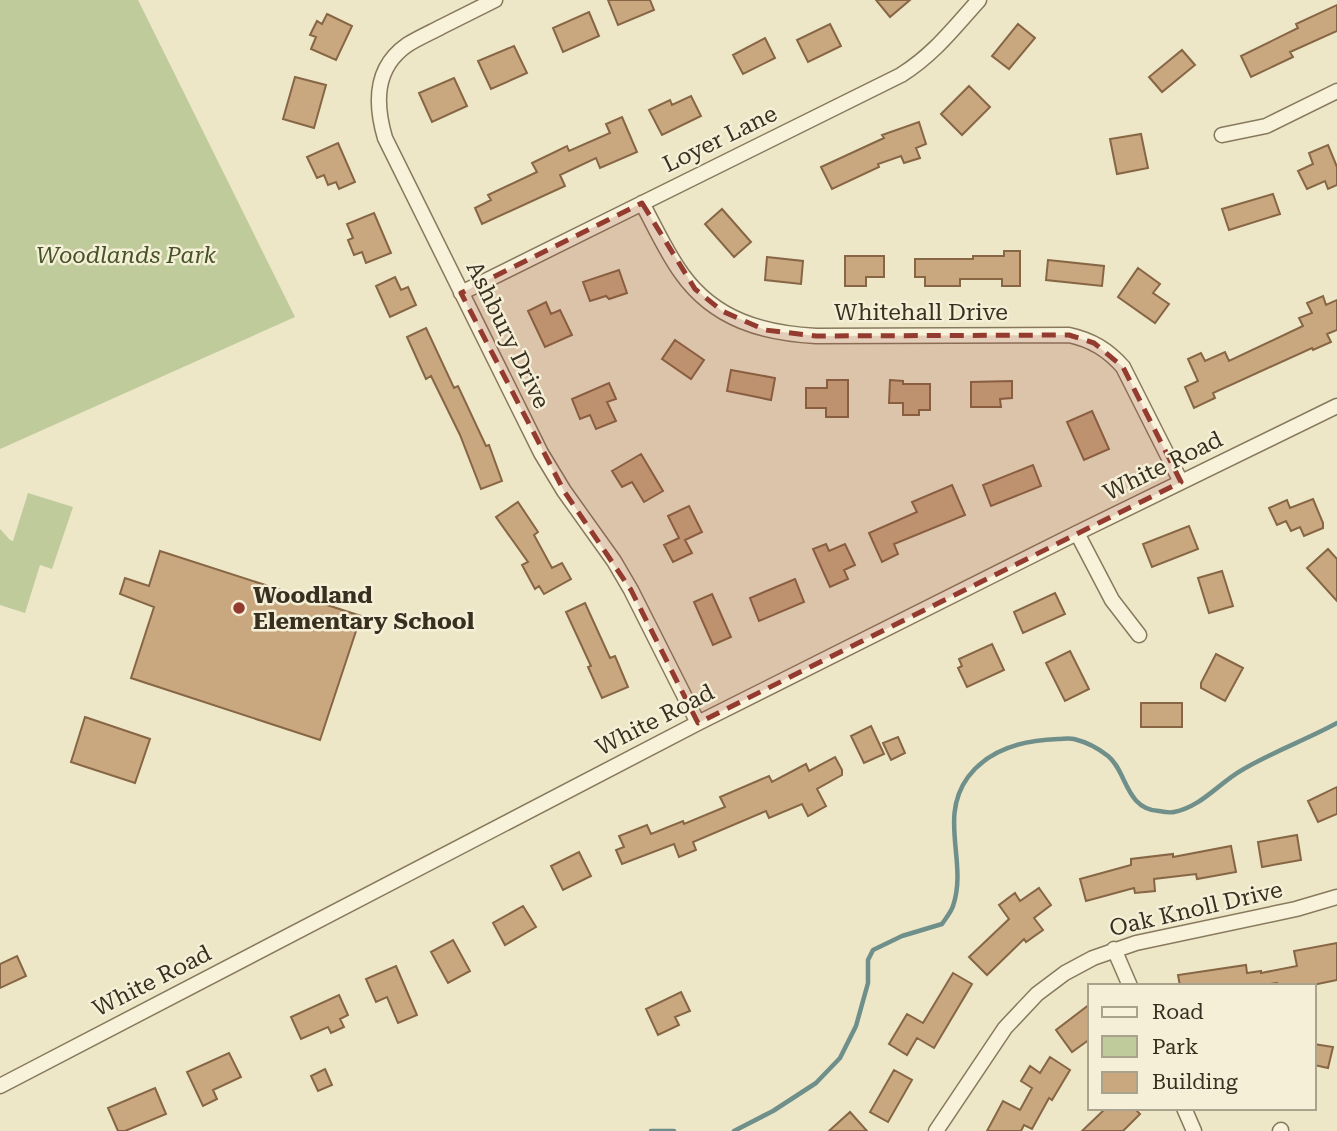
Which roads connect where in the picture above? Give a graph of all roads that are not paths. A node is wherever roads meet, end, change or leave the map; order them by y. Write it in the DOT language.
graph roads {
  1 [pos="495,0"];
  2 [pos="979,0"];
  3 [pos="1337,91"];
  4 [pos="1222,135"];
  5 [pos="642,203"];
  6 [pos="461,293"];
  7 [pos="1337,406"];
  8 [pos="1181,482"];
  9 [pos="1077,533"];
  10 [pos="1139,635"];
  11 [pos="698,723"];
  12 [pos="1337,897"];
  13 [pos="1114,949"];
  14 [pos="1129,984"];
  15 [pos="0,1086"];
  16 [pos="1185,1110"];
  17 [pos="936,1131"];
  18 [pos="1194,1131"];
  1 -- 6 [label="street, Ashbury Drive"];
  2 -- 5 [label="street, Loyer Lane"];
  3 -- 4 [label="street"];
  5 -- 6 [label="street, Loyer Lane"];
  5 -- 8 [label="street, Whitehall Drive"];
  6 -- 11 [label="street, Ashbury Drive"];
  7 -- 8 [label="street, White Road"];
  8 -- 9 [label="street, White Road"];
  9 -- 10 [label="street"];
  9 -- 11 [label="street, White Road"];
  11 -- 15 [label="street, White Road"];
  12 -- 13 [label="street, Oak Knoll Drive"];
  13 -- 14 [label="street"];
  13 -- 17 [label="street, Oak Knoll Drive"];
  16 -- 18 [label="street"];
}
